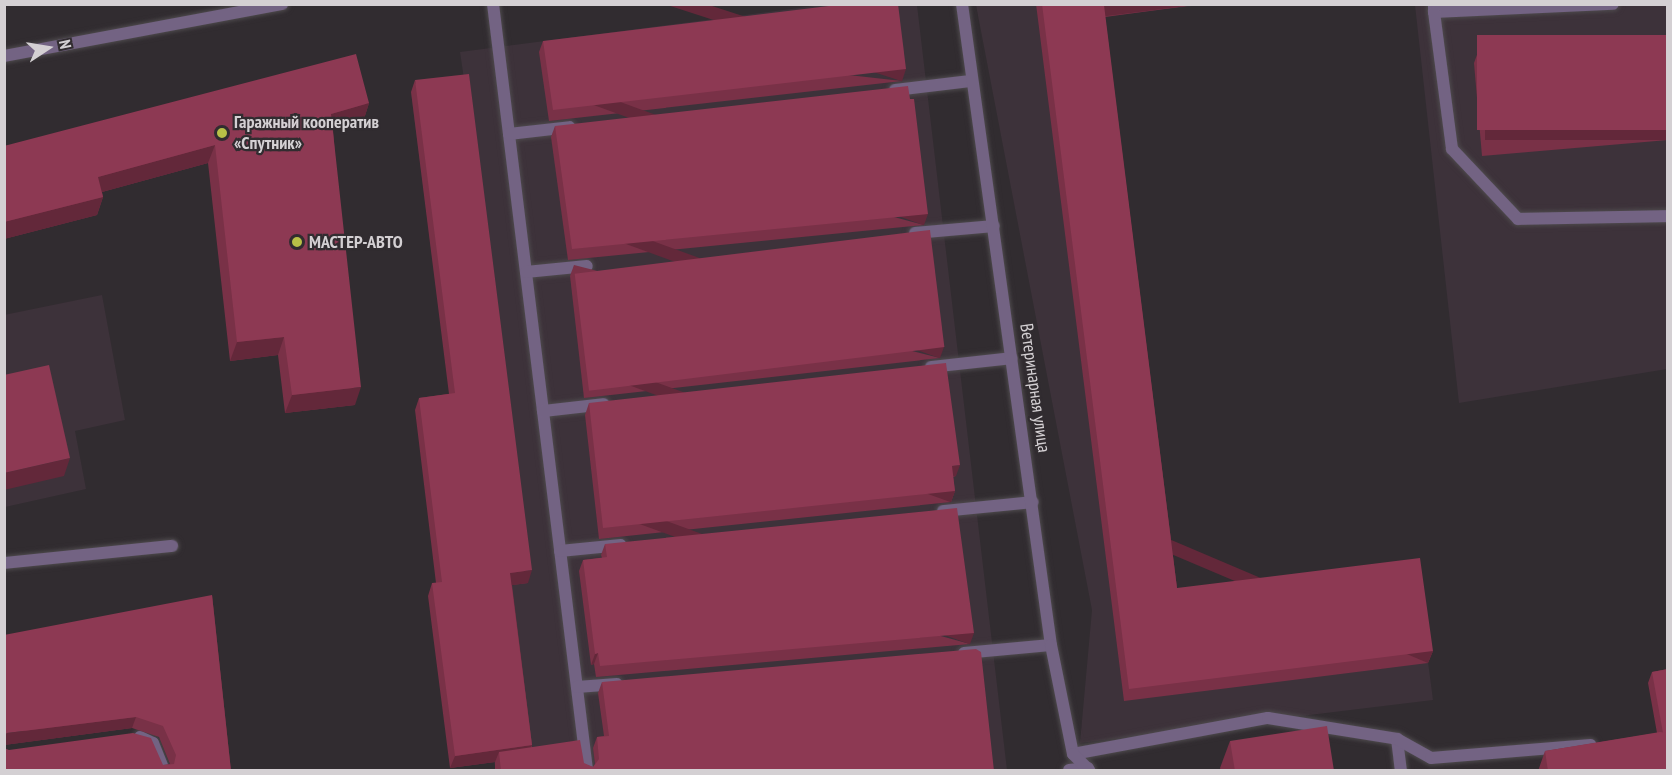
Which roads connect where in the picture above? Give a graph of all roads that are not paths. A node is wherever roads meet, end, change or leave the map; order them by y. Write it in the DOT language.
graph roads {
  1 [pos="282,4"];
  2 [pos="493,4"];
  3 [pos="962,4"];
  4 [pos="1613,4"];
  5 [pos="1434,8"];
  6 [pos="4,56"];
  7 [pos="970,81"];
  8 [pos="875,92"];
  9 [pos="580,126"];
  10 [pos="509,134"];
  11 [pos="1668,216"];
  12 [pos="994,226"];
  13 [pos="900,235"];
  14 [pos="596,265"];
  15 [pos="526,272"];
  16 [pos="1012,358"];
  17 [pos="918,369"];
  18 [pos="613,403"];
  19 [pos="543,411"];
  20 [pos="1033,502"];
  21 [pos="926,513"];
  22 [pos="631,544"];
  23 [pos="172,546"];
  24 [pos="560,551"];
  25 [pos="4,563"];
  26 [pos="1051,645"];
  27 [pos="944,654"];
  28 [pos="636,682"];
  29 [pos="577,687"];
  30 [pos="130,736"];
  31 [pos="1397,739"];
  32 [pos="1609,743"];
  33 [pos="1073,754"];
  34 [pos="1088,769"];
  35 [pos="164,771"];
  36 [pos="587,771"];
  37 [pos="1069,771"];
  38 [pos="1401,771"];
  1 -- 6 [label="street"];
  2 -- 10 [label="street"];
  3 -- 7 [label="street, Ветеринарная улица"];
  4 -- 5 [label="street"];
  5 -- 11 [label="street"];
  7 -- 8 [label="street"];
  7 -- 12 [label="street, Ветеринарная улица"];
  9 -- 10 [label="street"];
  10 -- 15 [label="street"];
  12 -- 13 [label="street"];
  12 -- 16 [label="street, Ветеринарная улица"];
  14 -- 15 [label="street"];
  15 -- 19 [label="street"];
  16 -- 17 [label="street"];
  16 -- 20 [label="street, Ветеринарная улица"];
  18 -- 19 [label="street"];
  19 -- 24 [label="street"];
  20 -- 21 [label="street"];
  20 -- 26 [label="street, Ветеринарная улица"];
  22 -- 24 [label="street"];
  23 -- 25 [label="street"];
  24 -- 29 [label="street"];
  26 -- 27 [label="street"];
  26 -- 33 [label="street, Ветеринарная улица"];
  28 -- 29 [label="street"];
  29 -- 36 [label="street"];
  30 -- 35 [label="street"];
  31 -- 32 [label="street"];
  31 -- 33 [label="street"];
  31 -- 38 [label="street"];
  33 -- 34 [label="street"];
  34 -- 37 [label="street"];
}
